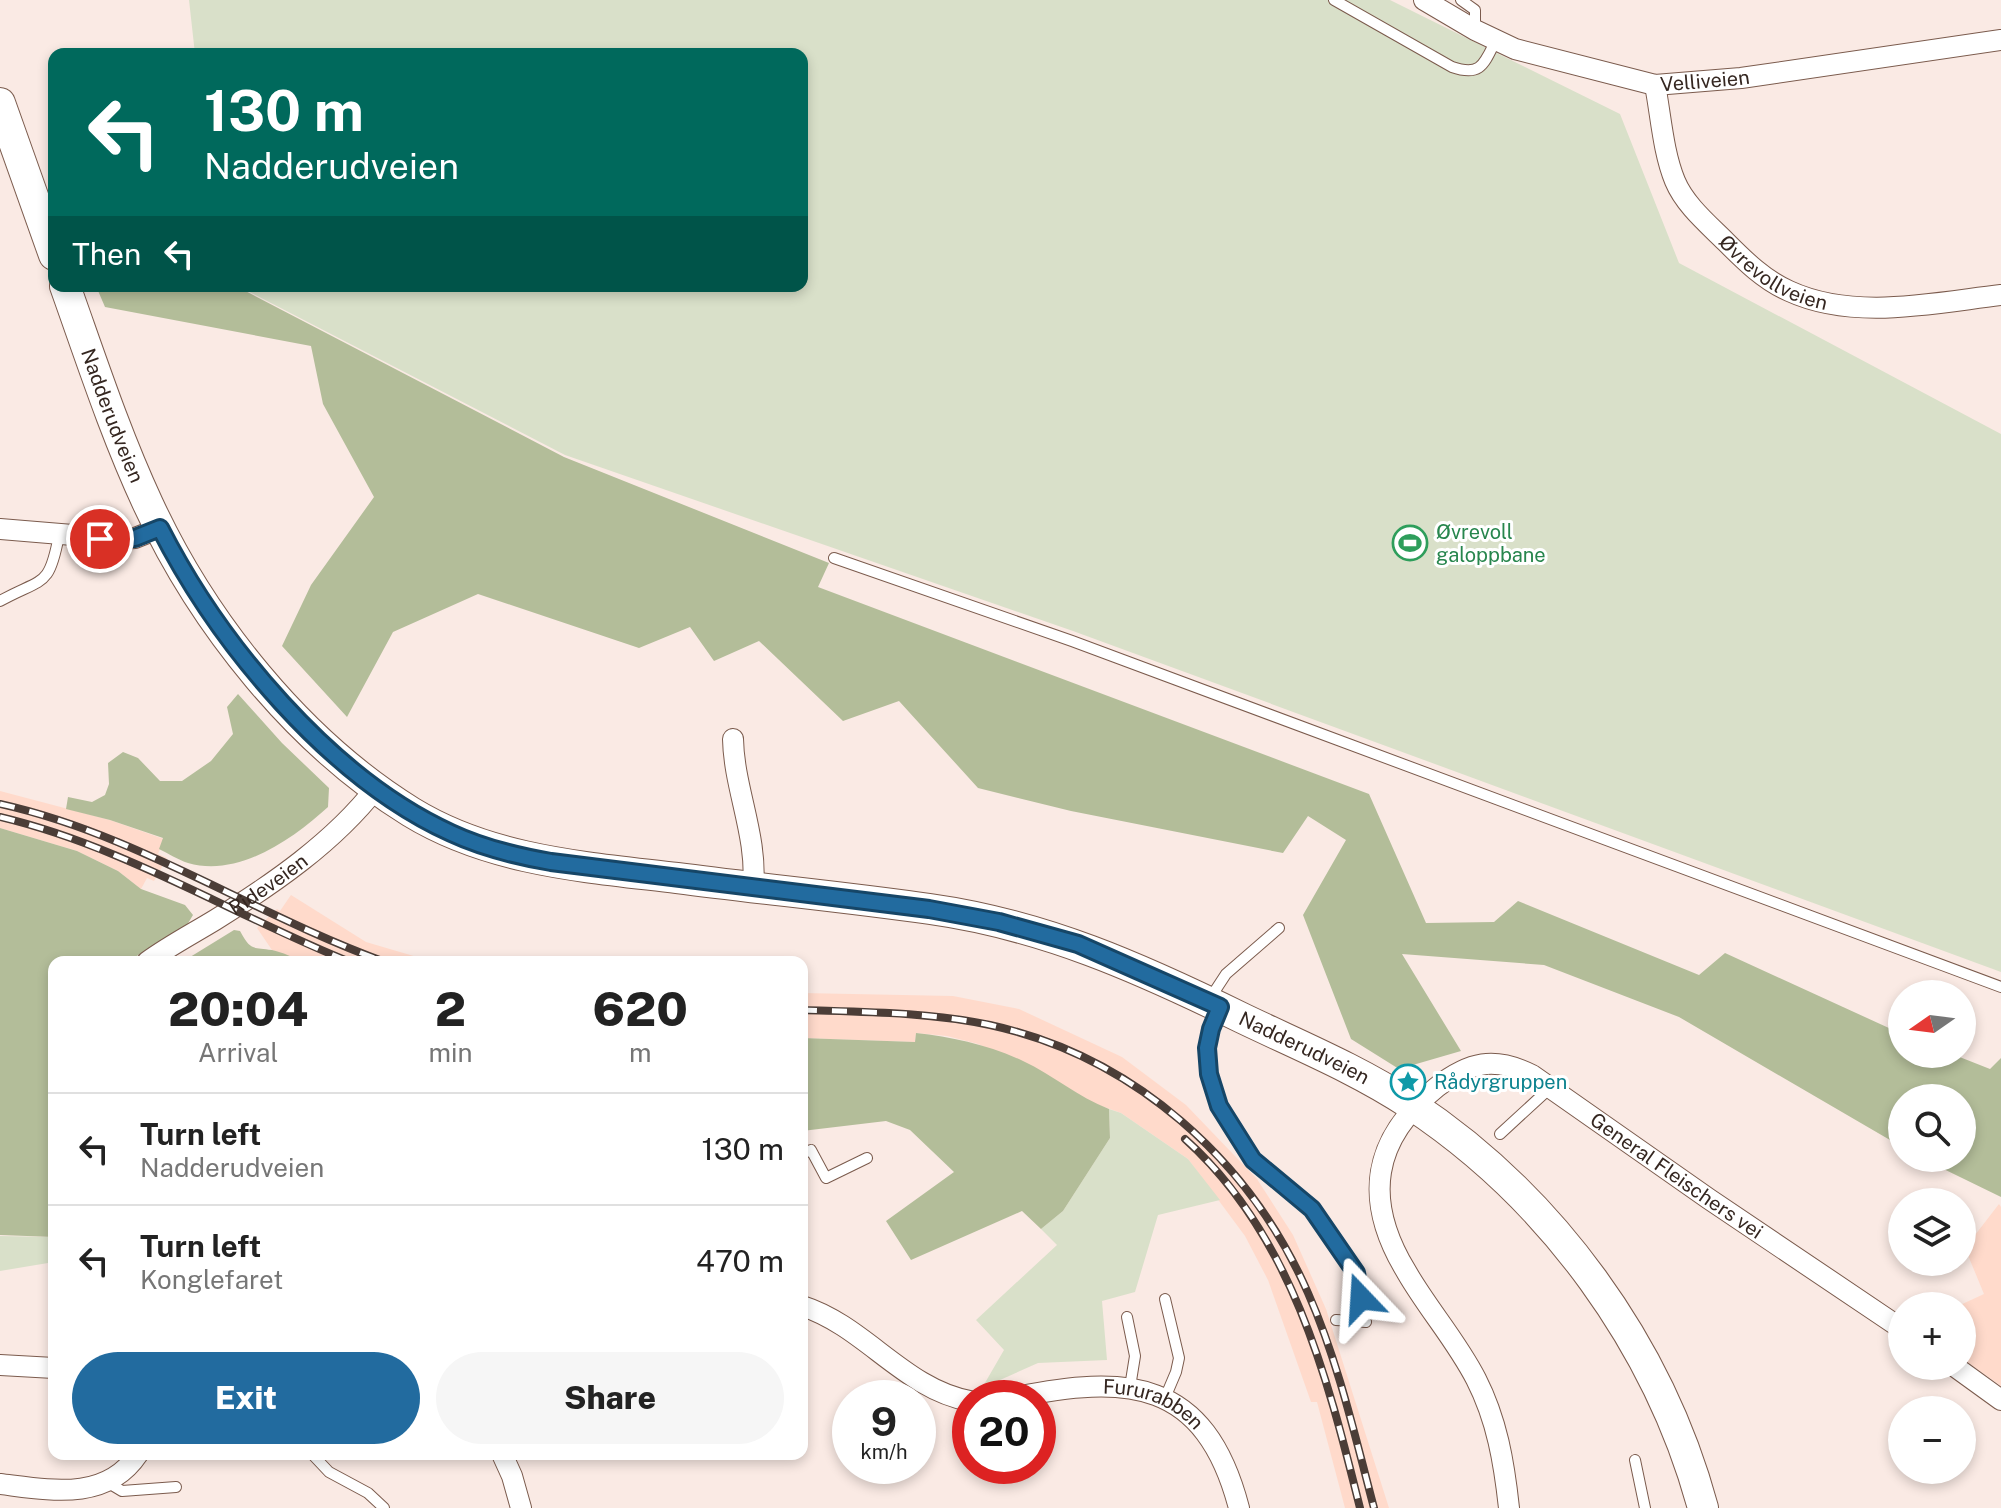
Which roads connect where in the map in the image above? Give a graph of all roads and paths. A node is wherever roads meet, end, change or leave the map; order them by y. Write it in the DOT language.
graph roads {
  1 [pos="1334,0"];
  2 [pos="1424,0"];
  3 [pos="1461,0"];
  4 [pos="1475,30"];
  5 [pos="1496,40"];
  6 [pos="2001,40"];
  7 [pos="1655,85"];
  8 [pos="0,103"];
  9 [pos="48,238"];
  10 [pos="67,292"];
  11 [pos="2001,295"];
  12 [pos="160,528"];
  13 [pos="0,529"];
  14 [pos="59,535"];
  15 [pos="834,558"];
  16 [pos="0,601"];
  17 [pos="733,739"];
  18 [pos="376,788"];
  19 [pos="753,888"];
  20 [pos="1279,928"];
  21 [pos="156,956"];
  22 [pos="2001,987"];
  23 [pos="1214,1004"];
  24 [pos="1550,1088"];
  25 [pos="1415,1107"];
  26 [pos="1500,1134"];
  27 [pos="808,1151"];
  28 [pos="867,1158"];
  29 [pos="1165,1299"];
  30 [pos="808,1309"];
  31 [pos="1127,1317"];
  32 [pos="1888,1319"];
  33 [pos="1336,1320"];
  34 [pos="0,1365"];
  35 [pos="48,1368"];
  36 [pos="1973,1380"];
  37 [pos="1130,1387"];
  38 [pos="1056,1389"];
  39 [pos="952,1397"];
  40 [pos="1165,1398"];
  41 [pos="2001,1400"];
  42 [pos="133,1460"];
  43 [pos="318,1460"];
  44 [pos="505,1460"];
  45 [pos="1635,1460"];
  46 [pos="107,1482"];
  47 [pos="0,1484"];
  48 [pos="176,1487"];
  49 [pos="384,1508"];
  50 [pos="521,1508"];
  51 [pos="1239,1508"];
  52 [pos="1509,1508"];
  53 [pos="1645,1508"];
  54 [pos="1703,1508"];
  1 -- 5 [label="lane"];
  2 -- 4 [label="street, Velliveien"];
  3 -- 4 [label="lane"];
  4 -- 5 [label="street, Velliveien"];
  5 -- 7 [label="street, Velliveien"];
  6 -- 7 [label="street, Velliveien"];
  7 -- 11 [label="street, Øvrevollveien"];
  8 -- 9 [label="main road"];
  10 -- 12 [label="main road, Nadderudveien"];
  12 -- 14 [label="street"];
  12 -- 18 [label="main road, Nadderudveien"];
  13 -- 14 [label="street"];
  14 -- 16 [label="lane"];
  15 -- 22 [label="lane"];
  17 -- 19 [label="street"];
  18 -- 19 [label="main road, Nadderudveien"];
  18 -- 21 [label="street, Rideveien"];
  19 -- 23 [label="main road, Nadderudveien"];
  20 -- 23 [label="lane"];
  23 -- 25 [label="main road, Nadderudveien"];
  23 -- 33 [label="lane"];
  24 -- 25 [label="street, General Fleischers vei"];
  24 -- 26 [label="lane"];
  24 -- 32 [label="street, General Fleischers vei"];
  25 -- 52 [label="street, General Fleischers vei"];
  25 -- 54 [label="main road, Nadderudveien"];
  27 -- 28 [label="lane"];
  29 -- 40 [label="lane"];
  30 -- 39 [label="street"];
  31 -- 37 [label="lane"];
  34 -- 35 [label="street"];
  36 -- 41 [label="street"];
  37 -- 38 [label="street, Fururabben"];
  37 -- 40 [label="street, Fururabben"];
  40 -- 51 [label="street, Fururabben"];
  42 -- 46 [label="street"];
  43 -- 49 [label="lane"];
  44 -- 50 [label="street"];
  45 -- 53 [label="lane"];
  46 -- 47 [label="street"];
  46 -- 48 [label="lane"];
}
